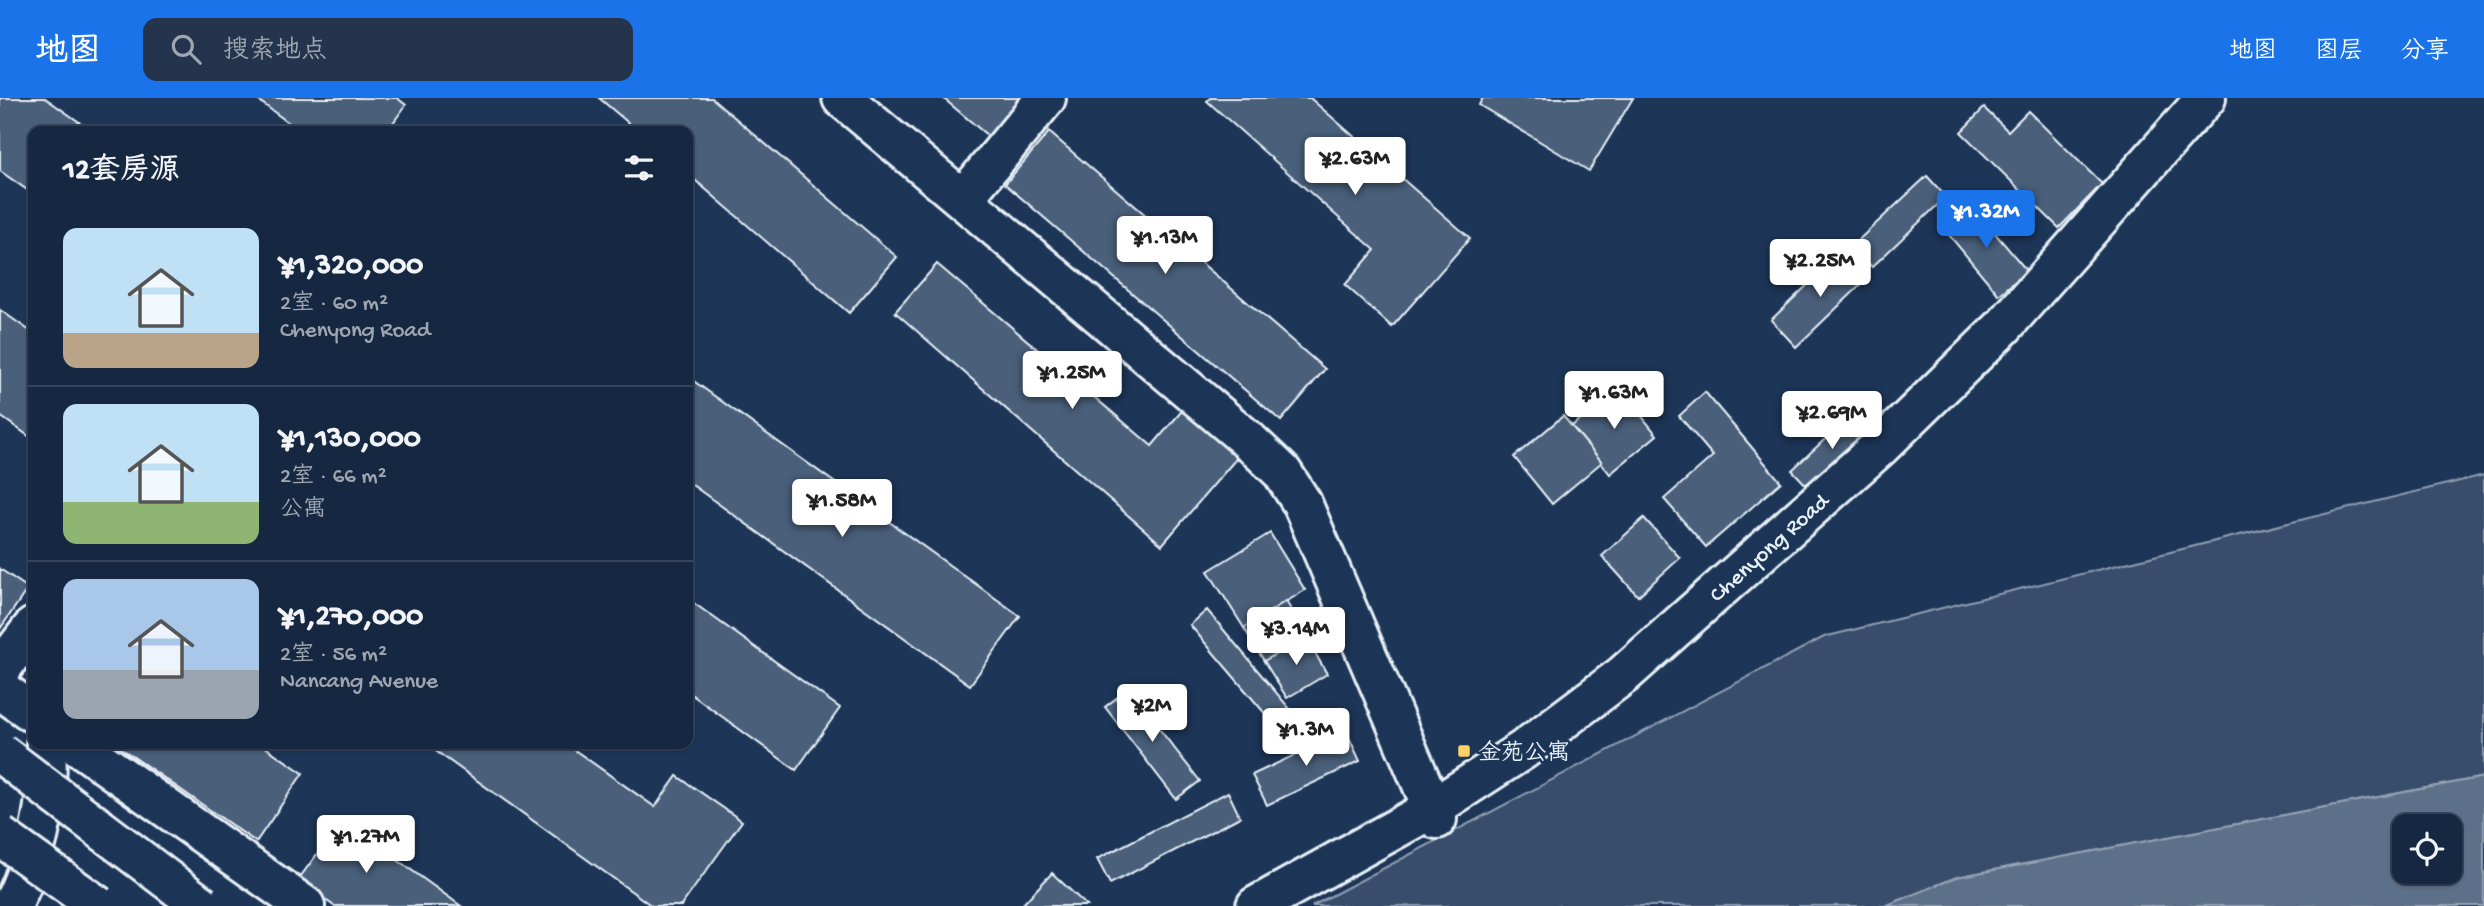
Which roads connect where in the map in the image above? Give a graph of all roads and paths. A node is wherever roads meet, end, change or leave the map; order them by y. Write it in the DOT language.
graph roads {
  1 [pos="842,98"];
  2 [pos="1046,98"];
  3 [pos="2206,98"];
  4 [pos="2224,98"];
  5 [pos="963,199"];
  6 [pos="28,634"];
  7 [pos="0,670"];
  8 [pos="0,689"];
  9 [pos="28,709"];
  10 [pos="46,749"];
  11 [pos="83,749"];
  12 [pos="0,753"];
  13 [pos="1435,814"];
  14 [pos="0,835"];
  15 [pos="11,906"];
  16 [pos="98,906"];
  17 [pos="202,906"];
  18 [pos="305,906"];
  19 [pos="1256,906"];
  20 [pos="1277,906"];
  1 -- 5 [label="main road"];
  2 -- 5 [label="main road"];
  3 -- 13 [label="main road, Chenyong Road"];
  4 -- 13 [label="main road, Chenyong Road"];
  5 -- 13 [label="main road"];
  6 -- 7 [label="main road"];
  8 -- 9 [label="main road"];
  10 -- 15 [label="main road"];
  11 -- 18 [label="main road"];
  12 -- 17 [label="main road, bridge"];
  13 -- 19 [label="main road, Chenyong Road"];
  13 -- 20 [label="main road, Chenyong Road"];
  14 -- 16 [label="main road, bridge"];
}
